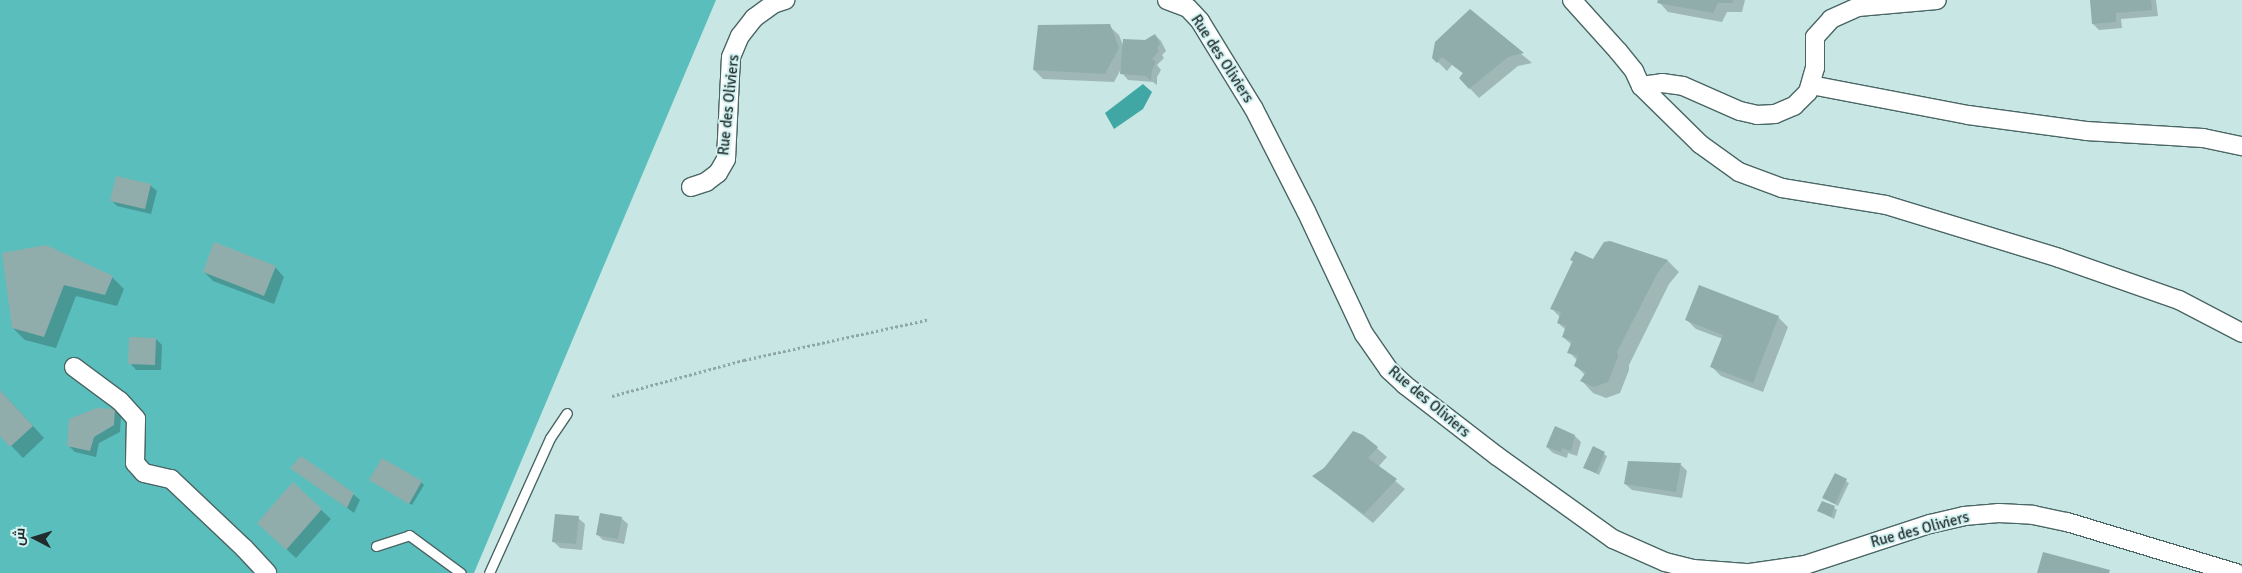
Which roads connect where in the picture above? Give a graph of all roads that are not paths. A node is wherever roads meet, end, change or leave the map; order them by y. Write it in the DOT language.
graph roads {
  1 [pos="785,0"];
  2 [pos="1167,0"];
  3 [pos="1572,0"];
  4 [pos="1937,0"];
  5 [pos="1811,85"];
  6 [pos="1641,86"];
  7 [pos="2242,146"];
  8 [pos="691,186"];
  9 [pos="2242,333"];
  10 [pos="74,367"];
  11 [pos="567,413"];
  12 [pos="376,546"];
  13 [pos="267,573"];
  14 [pos="461,573"];
  15 [pos="489,573"];
  16 [pos="1746,573"];
  17 [pos="1750,573"];
  18 [pos="2236,573"];
  1 -- 8 [label="street, Rue des Oliviers"];
  2 -- 16 [label="street, Rue des Oliviers"];
  3 -- 6 [label="street"];
  4 -- 5 [label="street"];
  5 -- 6 [label="street"];
  5 -- 7 [label="street"];
  6 -- 9 [label="street"];
  10 -- 13 [label="street"];
  11 -- 15 [label="lane"];
  12 -- 14 [label="lane"];
  17 -- 18 [label="street, Rue des Oliviers"];
}
